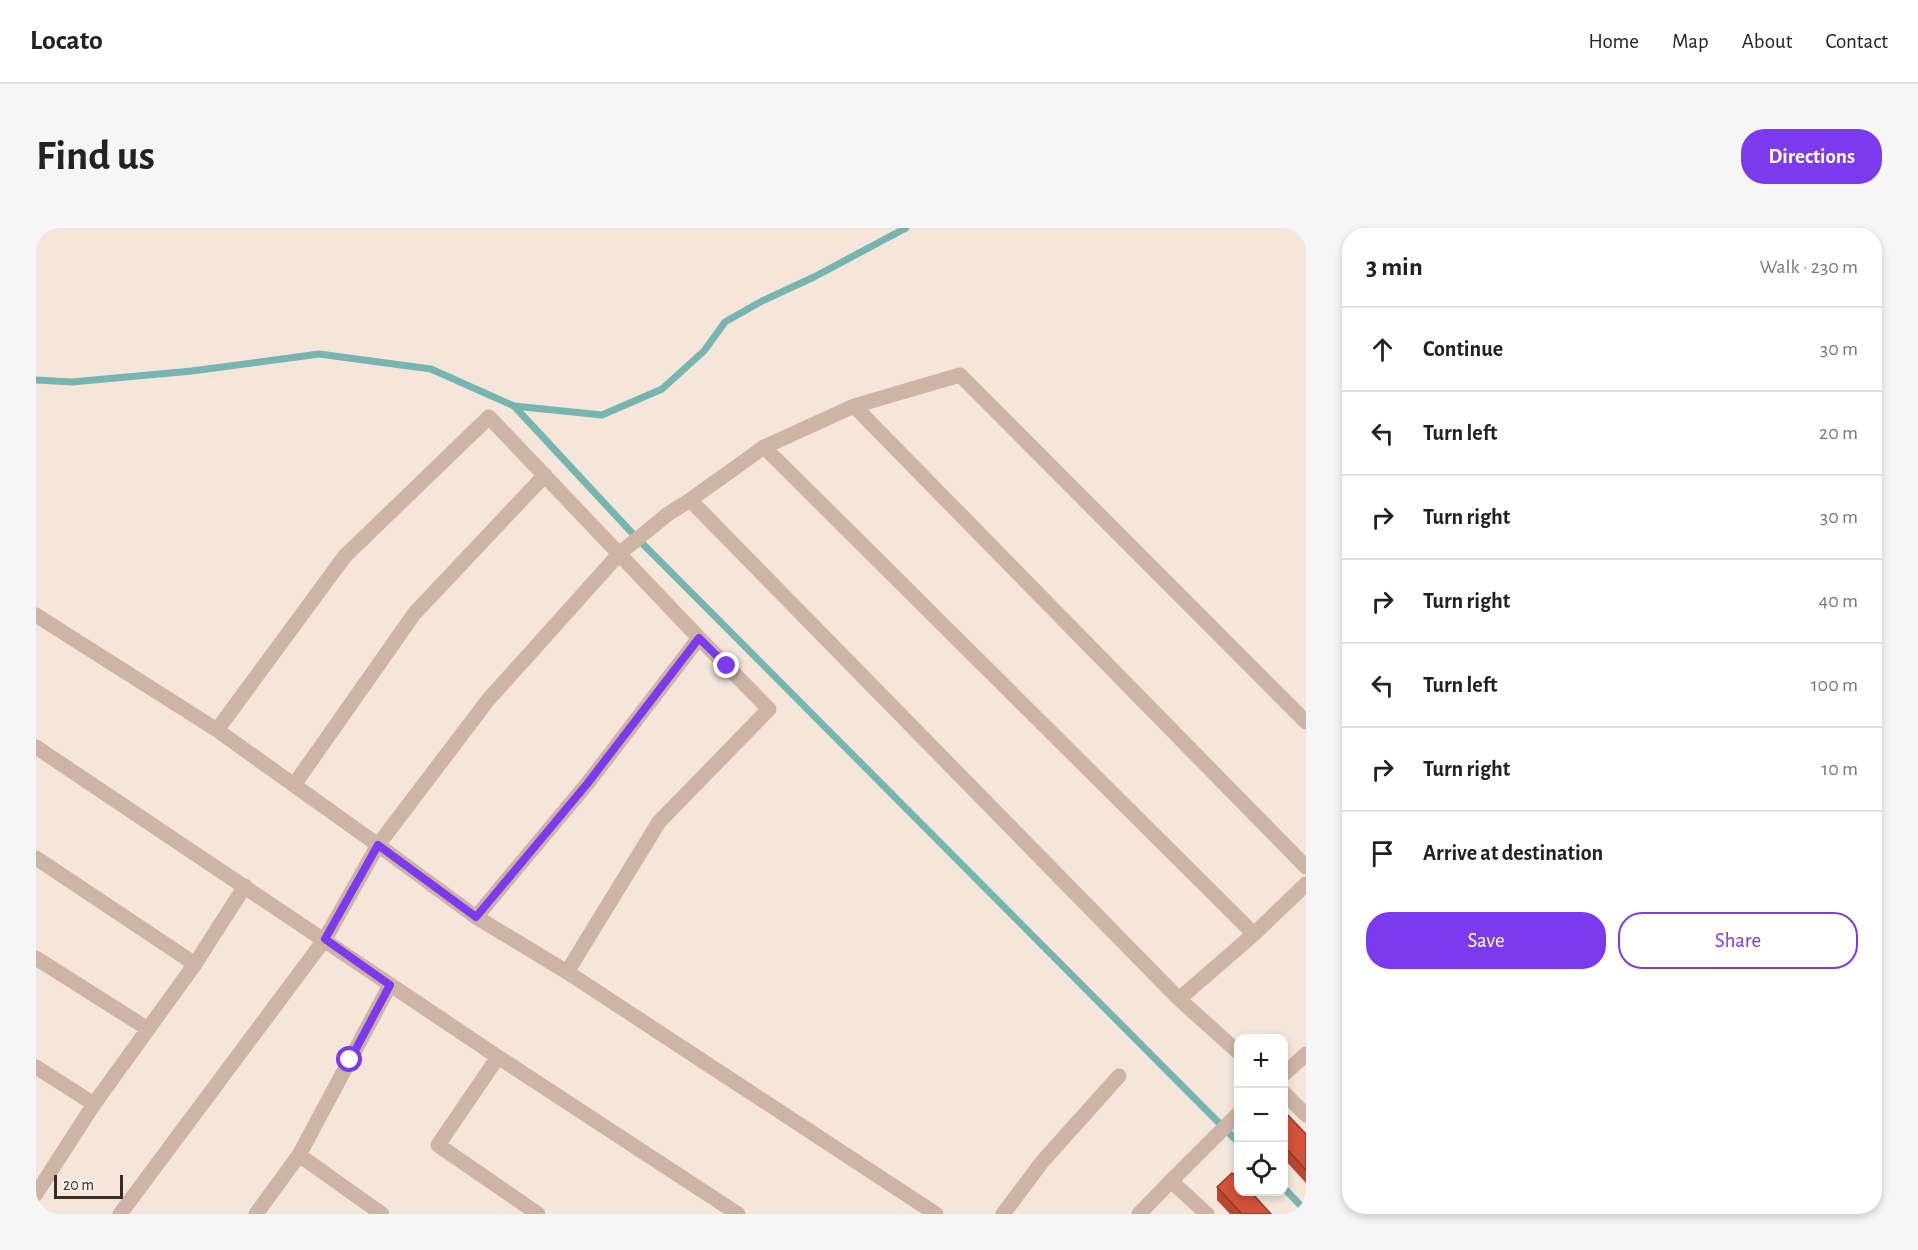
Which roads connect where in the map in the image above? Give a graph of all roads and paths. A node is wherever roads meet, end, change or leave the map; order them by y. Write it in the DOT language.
graph roads {
  1 [pos="854,406"];
  2 [pos="764,447"];
  3 [pos="545,475"];
  4 [pos="690,501"];
  5 [pos="625,548"];
  6 [pos="36,615"];
  7 [pos="699,638"];
  8 [pos="1306,722"];
  9 [pos="217,730"];
  10 [pos="36,747"];
  11 [pos="294,785"];
  12 [pos="378,845"];
  13 [pos="36,858"];
  14 [pos="1306,867"];
  15 [pos="1306,884"];
  16 [pos="244,886"];
  17 [pos="476,917"];
  18 [pos="1254,934"];
  19 [pos="325,939"];
  20 [pos="36,958"];
  21 [pos="195,964"];
  22 [pos="567,972"];
  23 [pos="390,985"];
  24 [pos="1179,999"];
  25 [pos="148,1029"];
  26 [pos="1234,1048"];
  27 [pos="1306,1054"];
  28 [pos="498,1057"];
  29 [pos="36,1067"];
  30 [pos="1288,1070"];
  31 [pos="1119,1076"];
  32 [pos="1288,1098"];
  33 [pos="94,1104"];
  34 [pos="1306,1115"];
  35 [pos="1234,1118"];
  36 [pos="299,1155"];
  37 [pos="41,1177"];
  38 [pos="1171,1181"];
  39 [pos="36,1194"];
  40 [pos="120,1214"];
  41 [pos="256,1214"];
  42 [pos="382,1214"];
  43 [pos="538,1214"];
  44 [pos="738,1214"];
  45 [pos="936,1214"];
  46 [pos="1003,1214"];
  47 [pos="1139,1214"];
  48 [pos="1207,1214"];
  1 -- 2 [label="street"];
  1 -- 8 [label="street"];
  1 -- 14 [label="street"];
  2 -- 4 [label="street"];
  2 -- 18 [label="street"];
  3 -- 5 [label="street"];
  3 -- 9 [label="street"];
  3 -- 11 [label="street"];
  4 -- 5 [label="street"];
  4 -- 24 [label="street"];
  5 -- 7 [label="street"];
  5 -- 12 [label="street"];
  6 -- 9 [label="street"];
  7 -- 17 [label="street"];
  7 -- 22 [label="street"];
  9 -- 11 [label="street"];
  10 -- 16 [label="street"];
  11 -- 12 [label="street"];
  12 -- 17 [label="street"];
  12 -- 19 [label="street"];
  13 -- 21 [label="street"];
  15 -- 18 [label="street"];
  16 -- 19 [label="street"];
  16 -- 21 [label="street"];
  17 -- 22 [label="street"];
  18 -- 24 [label="street"];
  19 -- 23 [label="street"];
  19 -- 40 [label="street"];
  20 -- 25 [label="street"];
  21 -- 25 [label="street"];
  22 -- 45 [label="street"];
  23 -- 28 [label="street"];
  23 -- 36 [label="street"];
  24 -- 26 [label="street"];
  25 -- 33 [label="street"];
  27 -- 30 [label="street"];
  28 -- 43 [label="street"];
  28 -- 44 [label="street"];
  29 -- 33 [label="street"];
  31 -- 46 [label="street"];
  32 -- 34 [label="street"];
  33 -- 37 [label="street"];
  35 -- 38 [label="street"];
  36 -- 41 [label="street"];
  36 -- 42 [label="street"];
  37 -- 39 [label="street"];
  38 -- 47 [label="street"];
  38 -- 48 [label="street"];
}
